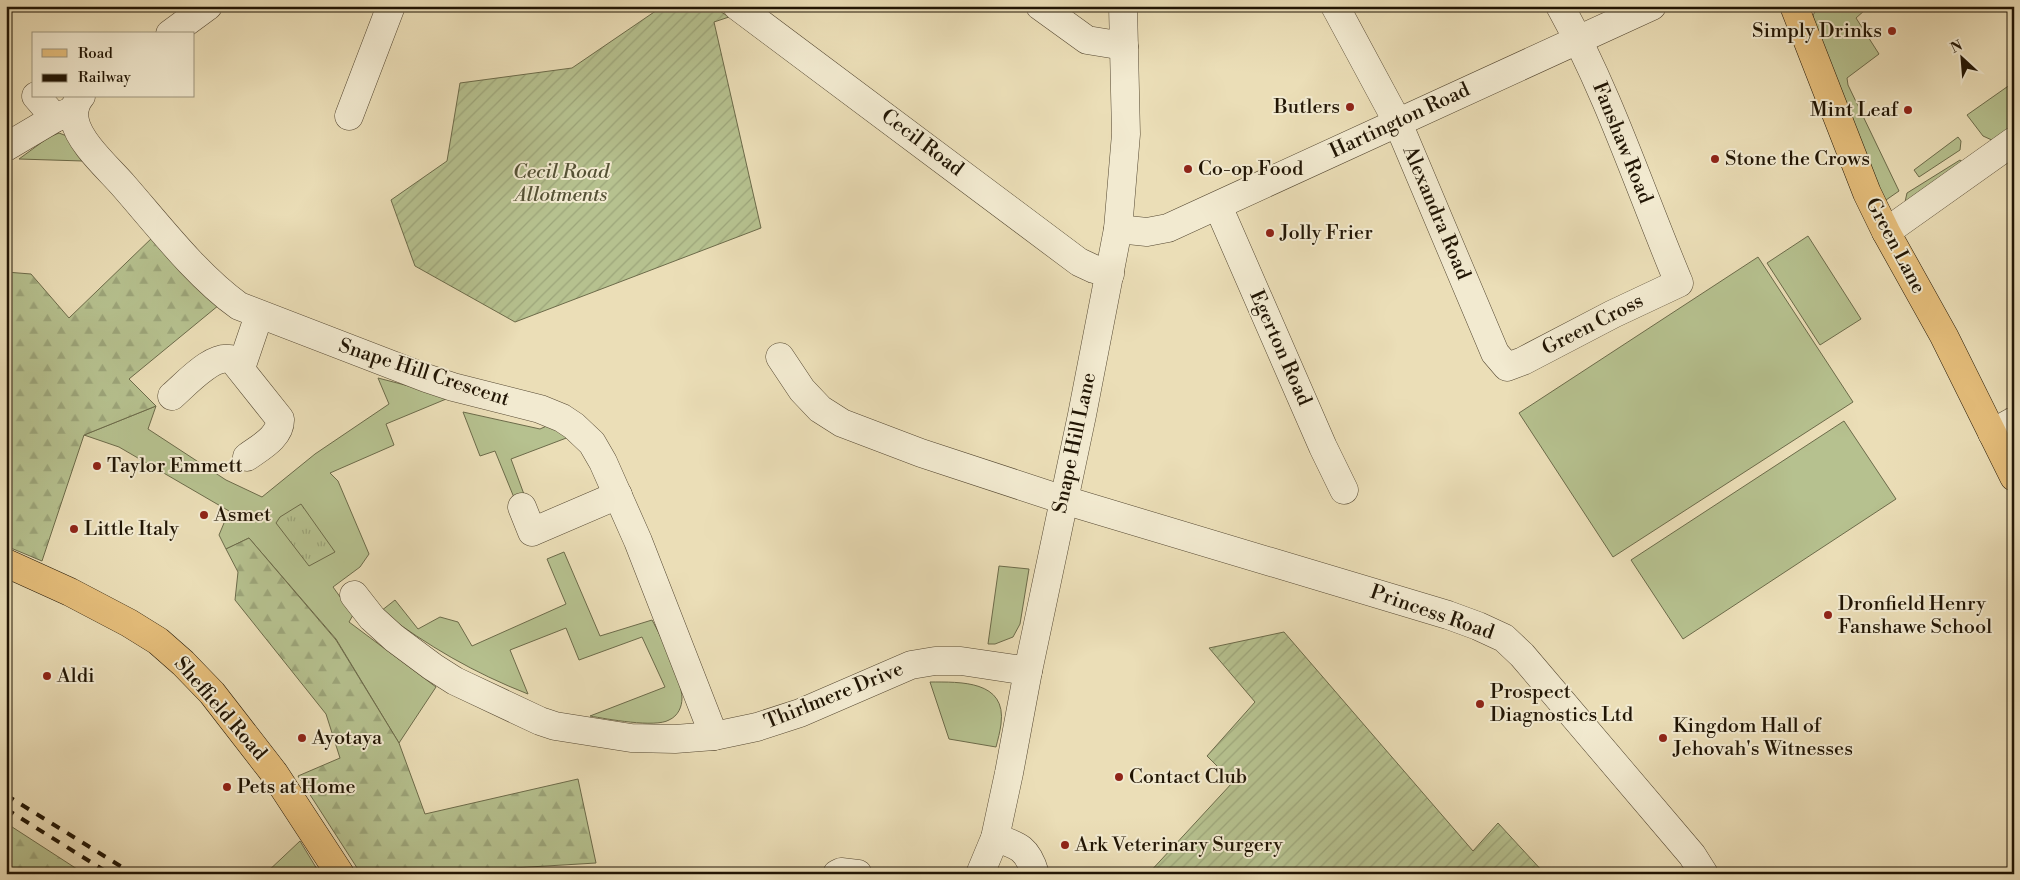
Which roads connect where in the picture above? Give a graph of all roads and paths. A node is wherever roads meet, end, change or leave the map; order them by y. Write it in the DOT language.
graph roads {
  1 [pos="208,6"];
  2 [pos="391,6"];
  3 [pos="737,6"];
  4 [pos="1040,6"];
  5 [pos="1123,6"];
  6 [pos="1335,6"];
  7 [pos="1560,6"];
  8 [pos="1652,6"];
  9 [pos="1794,6"];
  10 [pos="173,32"];
  11 [pos="1578,39"];
  12 [pos="1124,46"];
  13 [pos="42,98"];
  14 [pos="70,108"];
  15 [pos="349,116"];
  16 [pos="1398,122"];
  17 [pos="2014,141"];
  18 [pos="6,148"];
  19 [pos="1218,206"];
  20 [pos="1118,229"];
  21 [pos="1886,232"];
  22 [pos="1110,274"];
  23 [pos="1679,283"];
  24 [pos="260,315"];
  25 [pos="780,357"];
  26 [pos="1506,367"];
  27 [pos="241,368"];
  28 [pos="172,396"];
  29 [pos="2003,427"];
  30 [pos="246,457"];
  31 [pos="2014,477"];
  32 [pos="1344,490"];
  33 [pos="618,495"];
  34 [pos="1064,500"];
  35 [pos="522,506"];
  36 [pos="6,563"];
  37 [pos="354,595"];
  38 [pos="1028,671"];
  39 [pos="714,736"];
  40 [pos="995,838"];
  41 [pos="829,870"];
  42 [pos="340,874"];
  43 [pos="858,874"];
  44 [pos="980,874"];
  45 [pos="1035,874"];
  46 [pos="1704,874"];
  1 -- 10 [label="street"];
  2 -- 15 [label="street"];
  3 -- 22 [label="street, Cecil Road"];
  4 -- 12 [label="street"];
  5 -- 12 [label="street, Snape Hill Lane"];
  6 -- 16 [label="street, Alexandra Road"];
  7 -- 11 [label="street, Fanshaw Road"];
  8 -- 11 [label="street, Hartington Road"];
  9 -- 21 [label="main road, Green Lane"];
  11 -- 16 [label="street, Hartington Road"];
  11 -- 23 [label="street, Fanshaw Road"];
  12 -- 20 [label="street, Snape Hill Lane"];
  13 -- 14 [label="street"];
  14 -- 18 [label="street"];
  14 -- 24 [label="street, Snape Hill Crescent"];
  16 -- 19 [label="street, Hartington Road"];
  16 -- 26 [label="street, Alexandra Road"];
  17 -- 21 [label="street"];
  19 -- 20 [label="street, Hartington Road"];
  19 -- 32 [label="street, Egerton Road"];
  20 -- 22 [label="street, Snape Hill Lane"];
  21 -- 29 [label="main road, Green Lane"];
  22 -- 34 [label="street, Snape Hill Lane"];
  23 -- 26 [label="street, Green Cross"];
  24 -- 27 [label="street"];
  24 -- 33 [label="street, Snape Hill Crescent"];
  25 -- 34 [label="street, Princess Road"];
  27 -- 28 [label="street"];
  27 -- 30 [label="street"];
  29 -- 31 [label="main road, Green Lane"];
  33 -- 35 [label="street"];
  33 -- 39 [label="street, Snape Hill Crescent"];
  34 -- 38 [label="street, Snape Hill Lane"];
  34 -- 46 [label="street, Princess Road"];
  36 -- 42 [label="main road, Sheffield Road"];
  37 -- 39 [label="street, Thirlmere Drive"];
  38 -- 39 [label="street, Thirlmere Drive"];
  38 -- 40 [label="street, Snape Hill Lane"];
  40 -- 44 [label="street, Snape Hill Lane"];
  40 -- 45 [label="street"];
  41 -- 43 [label="street"];
}
